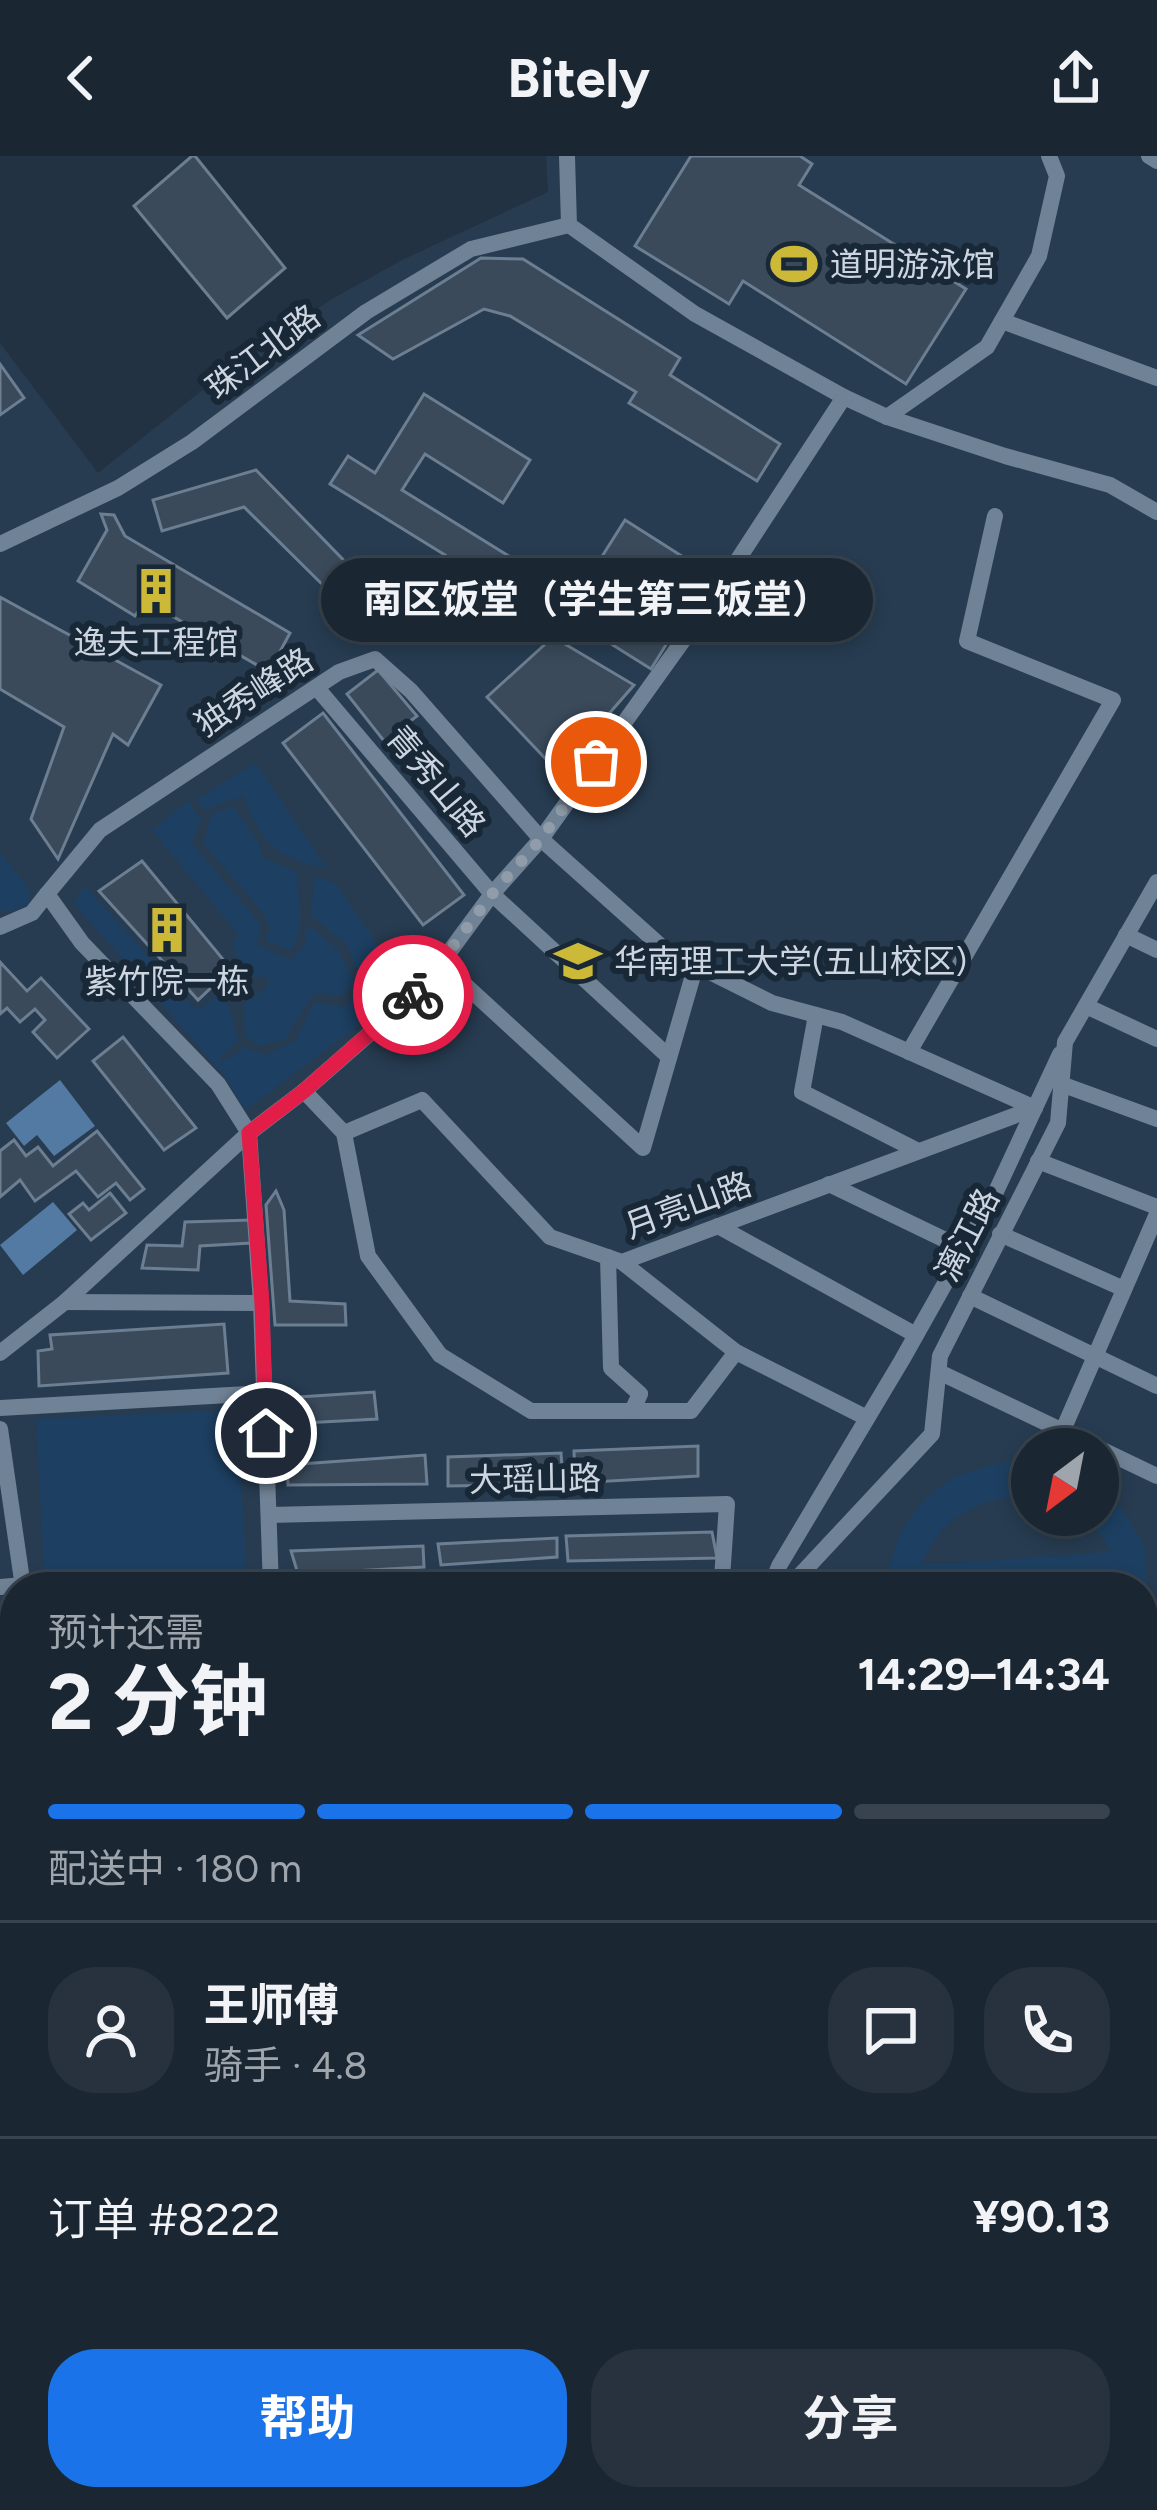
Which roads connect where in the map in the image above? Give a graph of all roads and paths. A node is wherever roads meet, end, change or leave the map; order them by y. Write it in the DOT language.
graph roads {
  1 [pos="567,156"];
  2 [pos="1049,156"];
  3 [pos="1149,156"];
  4 [pos="1157,160"];
  5 [pos="569,225"];
  6 [pos="1002,321"];
  7 [pos="1157,378"];
  8 [pos="844,397"];
  9 [pos="887,417"];
  10 [pos="1157,512"];
  11 [pos="995,516"];
  12 [pos="0,544"];
  13 [pos="317,688"];
  14 [pos="541,839"];
  15 [pos="1157,882"];
  16 [pos="47,894"];
  17 [pos="492,894"];
  18 [pos="0,927"];
  19 [pos="1126,935"];
  20 [pos="1157,950"];
  21 [pos="440,962"];
  22 [pos="696,965"];
  23 [pos="1086,1006"];
  24 [pos="816,1015"];
  25 [pos="1157,1039"];
  26 [pos="1065,1042"];
  27 [pos="909,1052"];
  28 [pos="669,1058"];
  29 [pos="1061,1084"];
  30 [pos="304,1091"];
  31 [pos="1035,1108"];
  32 [pos="1157,1119"];
  33 [pos="249,1133"];
  34 [pos="344,1133"];
  35 [pos="918,1151"];
  36 [pos="1038,1161"];
  37 [pos="829,1184"];
  38 [pos="1157,1210"];
  39 [pos="718,1226"];
  40 [pos="1000,1234"];
  41 [pos="964,1249"];
  42 [pos="615,1259"];
  43 [pos="1124,1289"];
  44 [pos="970,1296"];
  45 [pos="65,1302"];
  46 [pos="262,1303"];
  47 [pos="916,1335"];
  48 [pos="736,1352"];
  49 [pos="0,1353"];
  50 [pos="1096,1354"];
  51 [pos="939,1372"];
  52 [pos="1157,1386"];
  53 [pos="264,1393"];
  54 [pos="0,1408"];
  55 [pos="632,1411"];
  56 [pos="867,1418"];
  57 [pos="1059,1428"];
  58 [pos="1064,1428"];
  59 [pos="0,1429"];
  60 [pos="1119,1457"];
  61 [pos="1157,1476"];
  62 [pos="269,1515"];
  63 [pos="21,1572"];
  64 [pos="271,1572"];
  65 [pos="727,1572"];
  66 [pos="777,1572"];
  67 [pos="803,1572"];
  1 -- 5 [label="street"];
  2 -- 6 [label="street"];
  3 -- 4 [label="street"];
  5 -- 8 [label="street"];
  5 -- 12 [label="street, 珠江北路"];
  6 -- 7 [label="street"];
  6 -- 9 [label="street"];
  8 -- 9 [label="street"];
  8 -- 14 [label="street"];
  9 -- 10 [label="street"];
  11 -- 27 [label="street"];
  13 -- 14 [label="street, 独秀峰路"];
  13 -- 16 [label="street, 独秀峰路"];
  13 -- 17 [label="street, 青秀山路"];
  14 -- 17 [label="street"];
  14 -- 22 [label="street, 独秀峰路"];
  15 -- 19 [label="street, 漓江路"];
  16 -- 18 [label="street, 独秀峰路"];
  16 -- 33 [label="street"];
  17 -- 21 [label="street"];
  17 -- 28 [label="street, 青秀山路"];
  19 -- 20 [label="street"];
  19 -- 23 [label="street, 漓江路"];
  21 -- 28 [label="street"];
  21 -- 30 [label="street"];
  22 -- 24 [label="street, 独秀峰路"];
  22 -- 28 [label="street"];
  23 -- 25 [label="street"];
  23 -- 26 [label="street, 漓江路"];
  24 -- 27 [label="street, 独秀峰路"];
  24 -- 35 [label="street"];
  26 -- 29 [label="street, 漓江路"];
  26 -- 31 [label="street"];
  27 -- 31 [label="street, 独秀峰路"];
  29 -- 32 [label="street"];
  29 -- 36 [label="street, 漓江路"];
  30 -- 33 [label="street"];
  30 -- 34 [label="street"];
  31 -- 35 [label="street, 月亮山路"];
  31 -- 41 [label="street"];
  33 -- 45 [label="street"];
  33 -- 46 [label="street"];
  34 -- 42 [label="street, 月亮山路"];
  34 -- 55 [label="street"];
  35 -- 37 [label="street, 月亮山路"];
  36 -- 38 [label="street"];
  36 -- 40 [label="street, 漓江路"];
  37 -- 39 [label="street, 月亮山路"];
  37 -- 41 [label="street"];
  38 -- 43 [label="street"];
  39 -- 42 [label="street, 月亮山路"];
  39 -- 47 [label="street"];
  40 -- 43 [label="street"];
  40 -- 44 [label="street, 漓江路"];
  41 -- 47 [label="street"];
  42 -- 48 [label="street"];
  42 -- 55 [label="street"];
  43 -- 50 [label="street"];
  44 -- 50 [label="street"];
  44 -- 51 [label="street, 漓江路"];
  45 -- 46 [label="street"];
  45 -- 49 [label="street"];
  46 -- 53 [label="street"];
  47 -- 56 [label="street"];
  48 -- 55 [label="street"];
  48 -- 56 [label="street"];
  50 -- 52 [label="street"];
  50 -- 58 [label="street"];
  51 -- 57 [label="street"];
  51 -- 67 [label="street, 漓江路"];
  53 -- 54 [label="street"];
  53 -- 62 [label="street"];
  56 -- 66 [label="street"];
  59 -- 63 [label="street"];
  60 -- 61 [label="street"];
  62 -- 64 [label="street"];
  62 -- 65 [label="street, 大瑶山路"];
}
